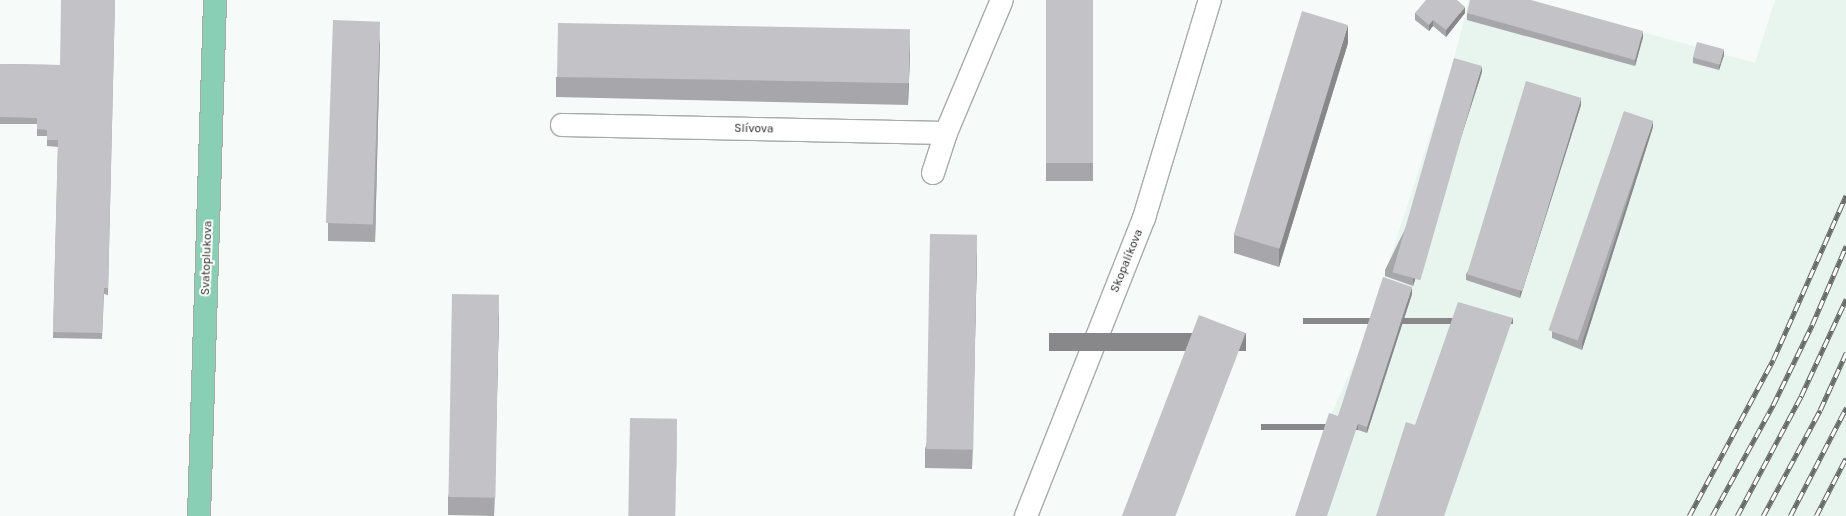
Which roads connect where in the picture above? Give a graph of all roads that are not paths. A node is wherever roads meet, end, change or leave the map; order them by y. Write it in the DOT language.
graph roads {
  1 [pos="215,0"];
  2 [pos="1002,0"];
  3 [pos="1210,0"];
  4 [pos="562,125"];
  5 [pos="946,133"];
  6 [pos="933,173"];
  7 [pos="199,516"];
  8 [pos="1026,516"];
  1 -- 7 [label="main road, Svatoplukova"];
  2 -- 5 [label="street"];
  3 -- 8 [label="street, Skopalíkova"];
  4 -- 5 [label="street, Slívova"];
  5 -- 6 [label="street"];
}
